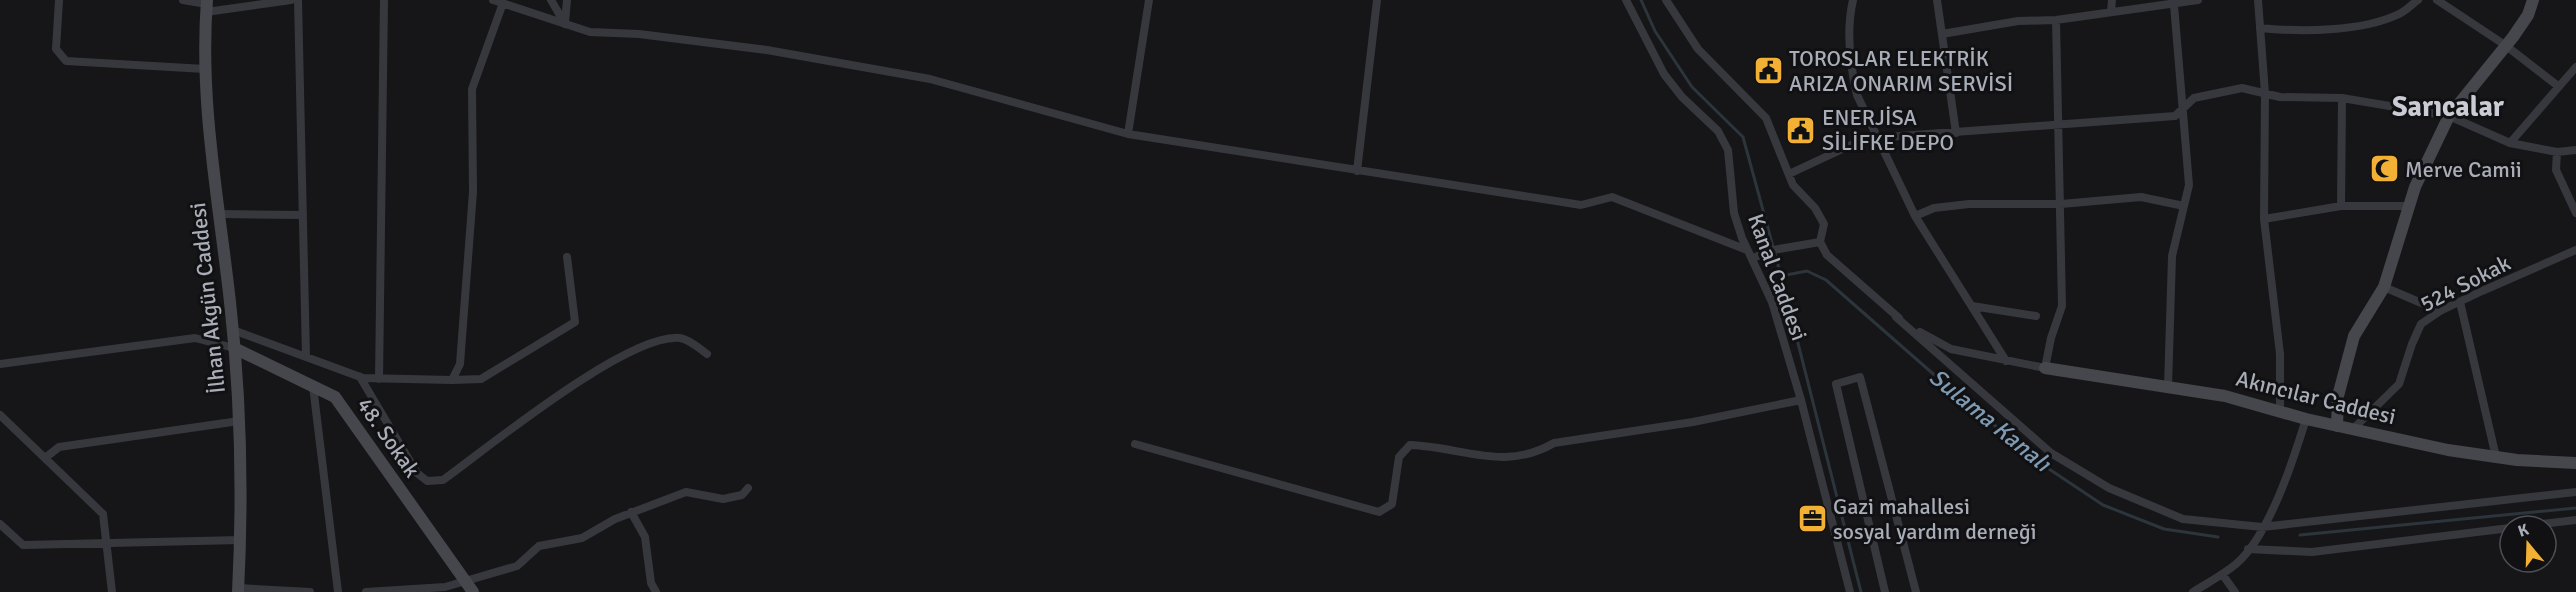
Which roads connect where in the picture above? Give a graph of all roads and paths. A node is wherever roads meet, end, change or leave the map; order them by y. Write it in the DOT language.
graph roads {
  1 [pos="59,0"];
  2 [pos="183,0"];
  3 [pos="291,0"];
  4 [pos="298,0"];
  5 [pos="384,0"];
  6 [pos="493,0"];
  7 [pos="551,0"];
  8 [pos="567,0"];
  9 [pos="1149,0"];
  10 [pos="1377,0"];
  11 [pos="1626,0"];
  12 [pos="1666,0"];
  13 [pos="1853,0"];
  14 [pos="1937,0"];
  15 [pos="2112,0"];
  16 [pos="2198,0"];
  17 [pos="2258,0"];
  18 [pos="2418,0"];
  19 [pos="2437,0"];
  20 [pos="2534,0"];
  21 [pos="503,3"];
  22 [pos="206,5"];
  23 [pos="2174,5"];
  24 [pos="2111,11"];
  25 [pos="2056,20"];
  26 [pos="565,24"];
  27 [pos="2260,28"];
  28 [pos="1942,33"];
  29 [pos="2505,45"];
  30 [pos="2576,67"];
  31 [pos="205,69"];
  32 [pos="2558,86"];
  33 [pos="2265,93"];
  34 [pos="2342,98"];
  35 [pos="2184,108"];
  36 [pos="2449,116"];
  37 [pos="2060,125"];
  38 [pos="1128,134"];
  39 [pos="1956,134"];
  40 [pos="1877,138"];
  41 [pos="2510,143"];
  42 [pos="2576,150"];
  43 [pos="2558,152"];
  44 [pos="1356,171"];
  45 [pos="1789,174"];
  46 [pos="2061,204"];
  47 [pos="2184,206"];
  48 [pos="2341,206"];
  49 [pos="2410,206"];
  50 [pos="2576,213"];
  51 [pos="220,214"];
  52 [pos="303,215"];
  53 [pos="1915,216"];
  54 [pos="2264,219"];
  55 [pos="1820,242"];
  56 [pos="2576,250"];
  57 [pos="1750,254"];
  58 [pos="567,256"];
  59 [pos="2385,287"];
  60 [pos="2460,302"];
  61 [pos="1972,306"];
  62 [pos="2440,311"];
  63 [pos="1896,316"];
  64 [pos="2036,316"];
  65 [pos="233,330"];
  66 [pos="234,348"];
  67 [pos="707,354"];
  68 [pos="306,357"];
  69 [pos="2006,361"];
  70 [pos="0,364"];
  71 [pos="2045,368"];
  72 [pos="360,378"];
  73 [pos="379,379"];
  74 [pos="452,380"];
  75 [pos="313,386"];
  76 [pos="2168,387"];
  77 [pos="1801,400"];
  78 [pos="2280,412"];
  79 [pos="0,415"];
  80 [pos="2306,419"];
  81 [pos="239,421"];
  82 [pos="2337,426"];
  83 [pos="2353,429"];
  84 [pos="1135,444"];
  85 [pos="2496,457"];
  86 [pos="45,458"];
  87 [pos="2576,464"];
  88 [pos="747,488"];
  89 [pos="2576,492"];
  90 [pos="631,512"];
  91 [pos="2576,520"];
  92 [pos="2558,522"];
  93 [pos="0,524"];
  94 [pos="2262,527"];
  95 [pos="2498,529"];
  96 [pos="241,540"];
  97 [pos="108,543"];
  98 [pos="2248,549"];
  99 [pos="2222,574"];
  100 [pos="469,587"];
  101 [pos="238,590"];
  102 [pos="112,592"];
  103 [pos="310,592"];
  104 [pos="338,592"];
  105 [pos="366,592"];
  106 [pos="656,592"];
  107 [pos="1850,592"];
  108 [pos="1885,592"];
  109 [pos="1916,592"];
  110 [pos="2193,592"];
  111 [pos="2235,592"];
  1 -- 31 [label="street"];
  2 -- 22 [label="street"];
  3 -- 22 [label="street"];
  4 -- 52 [label="street"];
  5 -- 73 [label="street"];
  6 -- 21 [label="street"];
  7 -- 26 [label="street"];
  8 -- 26 [label="street"];
  9 -- 38 [label="street"];
  10 -- 44 [label="street"];
  11 -- 57 [label="street, Kanal Caddesi"];
  12 -- 45 [label="street"];
  13 -- 40 [label="street"];
  14 -- 28 [label="street"];
  15 -- 24 [label="street"];
  16 -- 23 [label="street"];
  17 -- 27 [label="street"];
  18 -- 27 [label="street"];
  19 -- 29 [label="street"];
  20 -- 29 [label="street"];
  21 -- 26 [label="street"];
  21 -- 74 [label="street"];
  22 -- 31 [label="street, İlhan Akgün Caddesi"];
  23 -- 24 [label="street"];
  23 -- 35 [label="street"];
  24 -- 25 [label="street"];
  25 -- 28 [label="street"];
  25 -- 37 [label="street"];
  26 -- 38 [label="street"];
  27 -- 33 [label="street"];
  28 -- 39 [label="street"];
  29 -- 32 [label="street"];
  29 -- 36 [label="street"];
  30 -- 32 [label="street"];
  31 -- 51 [label="street, İlhan Akgün Caddesi"];
  32 -- 41 [label="street"];
  33 -- 34 [label="street"];
  33 -- 35 [label="street"];
  33 -- 54 [label="street"];
  34 -- 36 [label="street"];
  34 -- 48 [label="street"];
  35 -- 37 [label="street"];
  35 -- 47 [label="street"];
  36 -- 41 [label="street"];
  36 -- 49 [label="street"];
  37 -- 39 [label="street"];
  37 -- 46 [label="street"];
  38 -- 44 [label="street"];
  39 -- 40 [label="street"];
  40 -- 45 [label="street"];
  40 -- 53 [label="street"];
  41 -- 43 [label="street"];
  42 -- 43 [label="street"];
  43 -- 50 [label="street"];
  44 -- 57 [label="street"];
  45 -- 55 [label="street"];
  46 -- 47 [label="street"];
  46 -- 53 [label="street"];
  46 -- 71 [label="street"];
  47 -- 76 [label="street"];
  48 -- 49 [label="street"];
  48 -- 54 [label="street"];
  49 -- 59 [label="street"];
  51 -- 52 [label="street"];
  51 -- 65 [label="street, İlhan Akgün Caddesi"];
  52 -- 68 [label="street"];
  53 -- 61 [label="street"];
  54 -- 78 [label="street"];
  55 -- 57 [label="street"];
  55 -- 63 [label="street"];
  56 -- 60 [label="street, 524 Sokak"];
  57 -- 77 [label="street, Kanal Caddesi"];
  58 -- 74 [label="street"];
  59 -- 62 [label="street"];
  59 -- 82 [label="street"];
  60 -- 62 [label="street, 524 Sokak"];
  60 -- 85 [label="street"];
  61 -- 64 [label="street"];
  61 -- 69 [label="street"];
  62 -- 83 [label="street, 524 Sokak"];
  63 -- 69 [label="street"];
  63 -- 94 [label="street"];
  65 -- 66 [label="street, İlhan Akgün Caddesi"];
  65 -- 68 [label="street"];
  66 -- 70 [label="street"];
  66 -- 75 [label="street, 48. Sokak"];
  66 -- 81 [label="street, İlhan Akgün Caddesi"];
  67 -- 72 [label="street"];
  68 -- 72 [label="street"];
  69 -- 71 [label="street"];
  71 -- 76 [label="street, Akıncılar Caddesi"];
  72 -- 73 [label="street"];
  73 -- 74 [label="street"];
  75 -- 100 [label="street, 48. Sokak"];
  75 -- 104 [label="street"];
  76 -- 78 [label="street, Akıncılar Caddesi"];
  77 -- 84 [label="street"];
  77 -- 107 [label="street, Kanal Caddesi"];
  78 -- 80 [label="street, Akıncılar Caddesi"];
  79 -- 86 [label="street"];
  80 -- 82 [label="street, Akıncılar Caddesi"];
  80 -- 94 [label="street"];
  81 -- 86 [label="street"];
  81 -- 96 [label="street, İlhan Akgün Caddesi"];
  82 -- 83 [label="street, Akıncılar Caddesi"];
  83 -- 85 [label="street, Akıncılar Caddesi"];
  85 -- 87 [label="street, Akıncılar Caddesi"];
  86 -- 97 [label="street"];
  88 -- 90 [label="street"];
  89 -- 94 [label="street"];
  90 -- 100 [label="street"];
  90 -- 106 [label="street"];
  91 -- 92 [label="street"];
  93 -- 97 [label="street"];
  94 -- 98 [label="street"];
  95 -- 98 [label="street"];
  96 -- 97 [label="street"];
  96 -- 101 [label="street, İlhan Akgün Caddesi"];
  97 -- 102 [label="street"];
  98 -- 99 [label="street"];
  99 -- 110 [label="street"];
  99 -- 111 [label="street"];
  100 -- 105 [label="street"];
  101 -- 103 [label="street"];
  108 -- 109 [label="street"];
}
